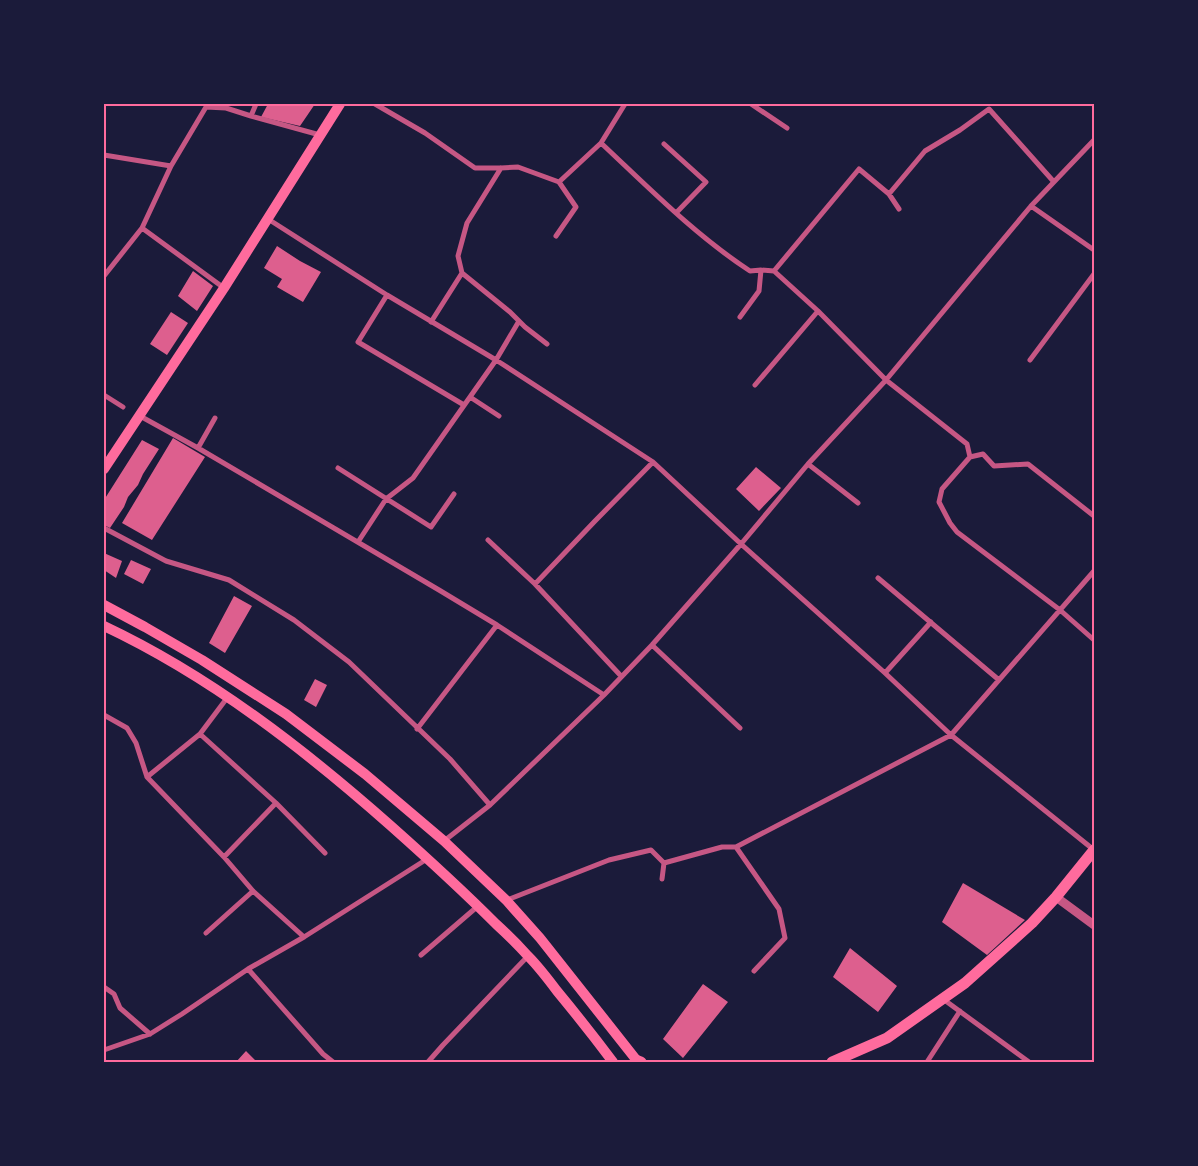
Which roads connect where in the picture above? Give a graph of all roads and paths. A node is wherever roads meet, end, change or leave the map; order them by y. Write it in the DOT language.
graph roads {
  1 [pos="256,104"];
  2 [pos="340,104"];
  3 [pos="376,104"];
  4 [pos="625,104"];
  5 [pos="751,104"];
  6 [pos="990,106"];
  7 [pos="251,116"];
  8 [pos="787,128"];
  9 [pos="320,135"];
  10 [pos="1094,140"];
  11 [pos="601,143"];
  12 [pos="664,144"];
  13 [pos="104,155"];
  14 [pos="171,166"];
  15 [pos="501,168"];
  16 [pos="559,182"];
  17 [pos="1054,182"];
  18 [pos="889,194"];
  19 [pos="1031,206"];
  20 [pos="899,209"];
  21 [pos="676,213"];
  22 [pos="268,218"];
  23 [pos="142,228"];
  24 [pos="556,236"];
  25 [pos="1094,250"];
  26 [pos="106,268"];
  27 [pos="761,270"];
  28 [pos="774,272"];
  29 [pos="462,273"];
  30 [pos="1094,274"];
  31 [pos="104,276"];
  32 [pos="224,288"];
  33 [pos="386,295"];
  34 [pos="818,312"];
  35 [pos="740,317"];
  36 [pos="519,321"];
  37 [pos="431,322"];
  38 [pos="547,344"];
  39 [pos="496,360"];
  40 [pos="1030,360"];
  41 [pos="886,380"];
  42 [pos="755,384"];
  43 [pos="104,396"];
  44 [pos="470,397"];
  45 [pos="464,405"];
  46 [pos="123,407"];
  47 [pos="139,416"];
  48 [pos="499,416"];
  49 [pos="215,418"];
  50 [pos="198,448"];
  51 [pos="970,456"];
  52 [pos="653,462"];
  53 [pos="808,464"];
  54 [pos="338,468"];
  55 [pos="104,469"];
  56 [pos="454,494"];
  57 [pos="386,499"];
  58 [pos="858,503"];
  59 [pos="1094,516"];
  60 [pos="104,528"];
  61 [pos="488,540"];
  62 [pos="358,542"];
  63 [pos="741,544"];
  64 [pos="1094,571"];
  65 [pos="878,578"];
  66 [pos="535,584"];
  67 [pos="104,605"];
  68 [pos="1060,610"];
  69 [pos="931,622"];
  70 [pos="497,624"];
  71 [pos="104,626"];
  72 [pos="1094,640"];
  73 [pos="652,645"];
  74 [pos="885,673"];
  75 [pos="622,676"];
  76 [pos="999,680"];
  77 [pos="604,695"];
  78 [pos="227,698"];
  79 [pos="104,715"];
  80 [pos="740,728"];
  81 [pos="417,729"];
  82 [pos="200,734"];
  83 [pos="951,735"];
  84 [pos="147,777"];
  85 [pos="276,803"];
  86 [pos="490,805"];
  87 [pos="444,841"];
  88 [pos="736,847"];
  89 [pos="1094,850"];
  90 [pos="325,853"];
  91 [pos="224,857"];
  92 [pos="428,859"];
  93 [pos="664,863"];
  94 [pos="662,879"];
  95 [pos="253,891"];
  96 [pos="1056,897"];
  97 [pos="507,901"];
  98 [pos="478,906"];
  99 [pos="1094,925"];
  100 [pos="206,934"];
  101 [pos="304,937"];
  102 [pos="421,955"];
  103 [pos="528,956"];
  104 [pos="248,969"];
  105 [pos="754,972"];
  106 [pos="104,987"];
  107 [pos="943,999"];
  108 [pos="960,1011"];
  109 [pos="150,1034"];
  110 [pos="104,1050"];
  111 [pos="638,1061"];
  112 [pos="333,1062"];
  113 [pos="428,1062"];
  114 [pos="613,1062"];
  115 [pos="832,1062"];
  116 [pos="927,1062"];
  117 [pos="1029,1062"];
  1 -- 7 [label="street"];
  2 -- 9 [label="main road"];
  3 -- 15 [label="street"];
  4 -- 11 [label="street"];
  5 -- 8 [label="street"];
  6 -- 17 [label="street"];
  6 -- 18 [label="street"];
  7 -- 9 [label="street"];
  7 -- 14 [label="street"];
  9 -- 22 [label="main road"];
  10 -- 17 [label="street"];
  11 -- 16 [label="street"];
  11 -- 21 [label="street"];
  12 -- 21 [label="street"];
  13 -- 14 [label="street"];
  14 -- 23 [label="street"];
  15 -- 16 [label="street"];
  15 -- 29 [label="street"];
  16 -- 24 [label="street"];
  17 -- 19 [label="street"];
  18 -- 20 [label="street"];
  18 -- 28 [label="street"];
  19 -- 25 [label="street"];
  19 -- 41 [label="street"];
  21 -- 27 [label="street"];
  22 -- 32 [label="main road"];
  22 -- 33 [label="street"];
  23 -- 26 [label="street"];
  23 -- 32 [label="street"];
  26 -- 31 [label="street"];
  27 -- 28 [label="street"];
  27 -- 35 [label="street"];
  28 -- 34 [label="street"];
  29 -- 36 [label="street"];
  29 -- 37 [label="street"];
  30 -- 40 [label="street"];
  32 -- 47 [label="main road"];
  33 -- 37 [label="street"];
  33 -- 45 [label="street"];
  34 -- 41 [label="street"];
  34 -- 42 [label="street"];
  36 -- 38 [label="street"];
  36 -- 39 [label="street"];
  37 -- 39 [label="street"];
  39 -- 44 [label="street"];
  39 -- 52 [label="street"];
  41 -- 51 [label="street"];
  41 -- 53 [label="street"];
  43 -- 46 [label="street"];
  44 -- 45 [label="street"];
  44 -- 48 [label="street"];
  45 -- 57 [label="street"];
  47 -- 50 [label="street"];
  47 -- 55 [label="main road"];
  49 -- 50 [label="street"];
  50 -- 62 [label="street"];
  51 -- 59 [label="street"];
  51 -- 68 [label="street"];
  52 -- 63 [label="street"];
  52 -- 66 [label="street"];
  53 -- 58 [label="street"];
  53 -- 63 [label="street"];
  54 -- 57 [label="street"];
  56 -- 57 [label="street"];
  57 -- 62 [label="street"];
  60 -- 81 [label="street"];
  61 -- 66 [label="street"];
  62 -- 70 [label="street"];
  63 -- 73 [label="street"];
  63 -- 74 [label="street"];
  64 -- 68 [label="street"];
  65 -- 69 [label="street"];
  66 -- 75 [label="street"];
  67 -- 87 [label="main road"];
  68 -- 72 [label="street"];
  68 -- 76 [label="street"];
  69 -- 74 [label="street"];
  69 -- 76 [label="street"];
  70 -- 77 [label="street"];
  70 -- 81 [label="street"];
  71 -- 78 [label="main road"];
  73 -- 75 [label="street"];
  73 -- 80 [label="street"];
  74 -- 83 [label="street"];
  75 -- 77 [label="street"];
  76 -- 83 [label="street"];
  77 -- 86 [label="street"];
  78 -- 82 [label="street"];
  78 -- 92 [label="main road"];
  79 -- 84 [label="street"];
  81 -- 86 [label="street"];
  82 -- 84 [label="street"];
  82 -- 85 [label="street"];
  83 -- 88 [label="street"];
  83 -- 89 [label="street"];
  84 -- 91 [label="street"];
  85 -- 90 [label="street"];
  85 -- 91 [label="street"];
  86 -- 87 [label="street"];
  87 -- 97 [label="main road"];
  88 -- 93 [label="street"];
  88 -- 105 [label="street"];
  89 -- 96 [label="main road"];
  91 -- 95 [label="street"];
  92 -- 98 [label="main road"];
  92 -- 101 [label="street"];
  93 -- 94 [label="street"];
  93 -- 97 [label="street"];
  95 -- 100 [label="street"];
  95 -- 101 [label="street"];
  96 -- 99 [label="street"];
  96 -- 107 [label="main road"];
  97 -- 111 [label="main road"];
  98 -- 102 [label="street"];
  98 -- 103 [label="main road"];
  101 -- 104 [label="street"];
  103 -- 113 [label="street"];
  103 -- 114 [label="main road"];
  104 -- 109 [label="street"];
  104 -- 112 [label="street"];
  106 -- 109 [label="street"];
  107 -- 108 [label="street"];
  107 -- 115 [label="main road"];
  108 -- 116 [label="street"];
  108 -- 117 [label="street"];
  109 -- 110 [label="street"];
}
